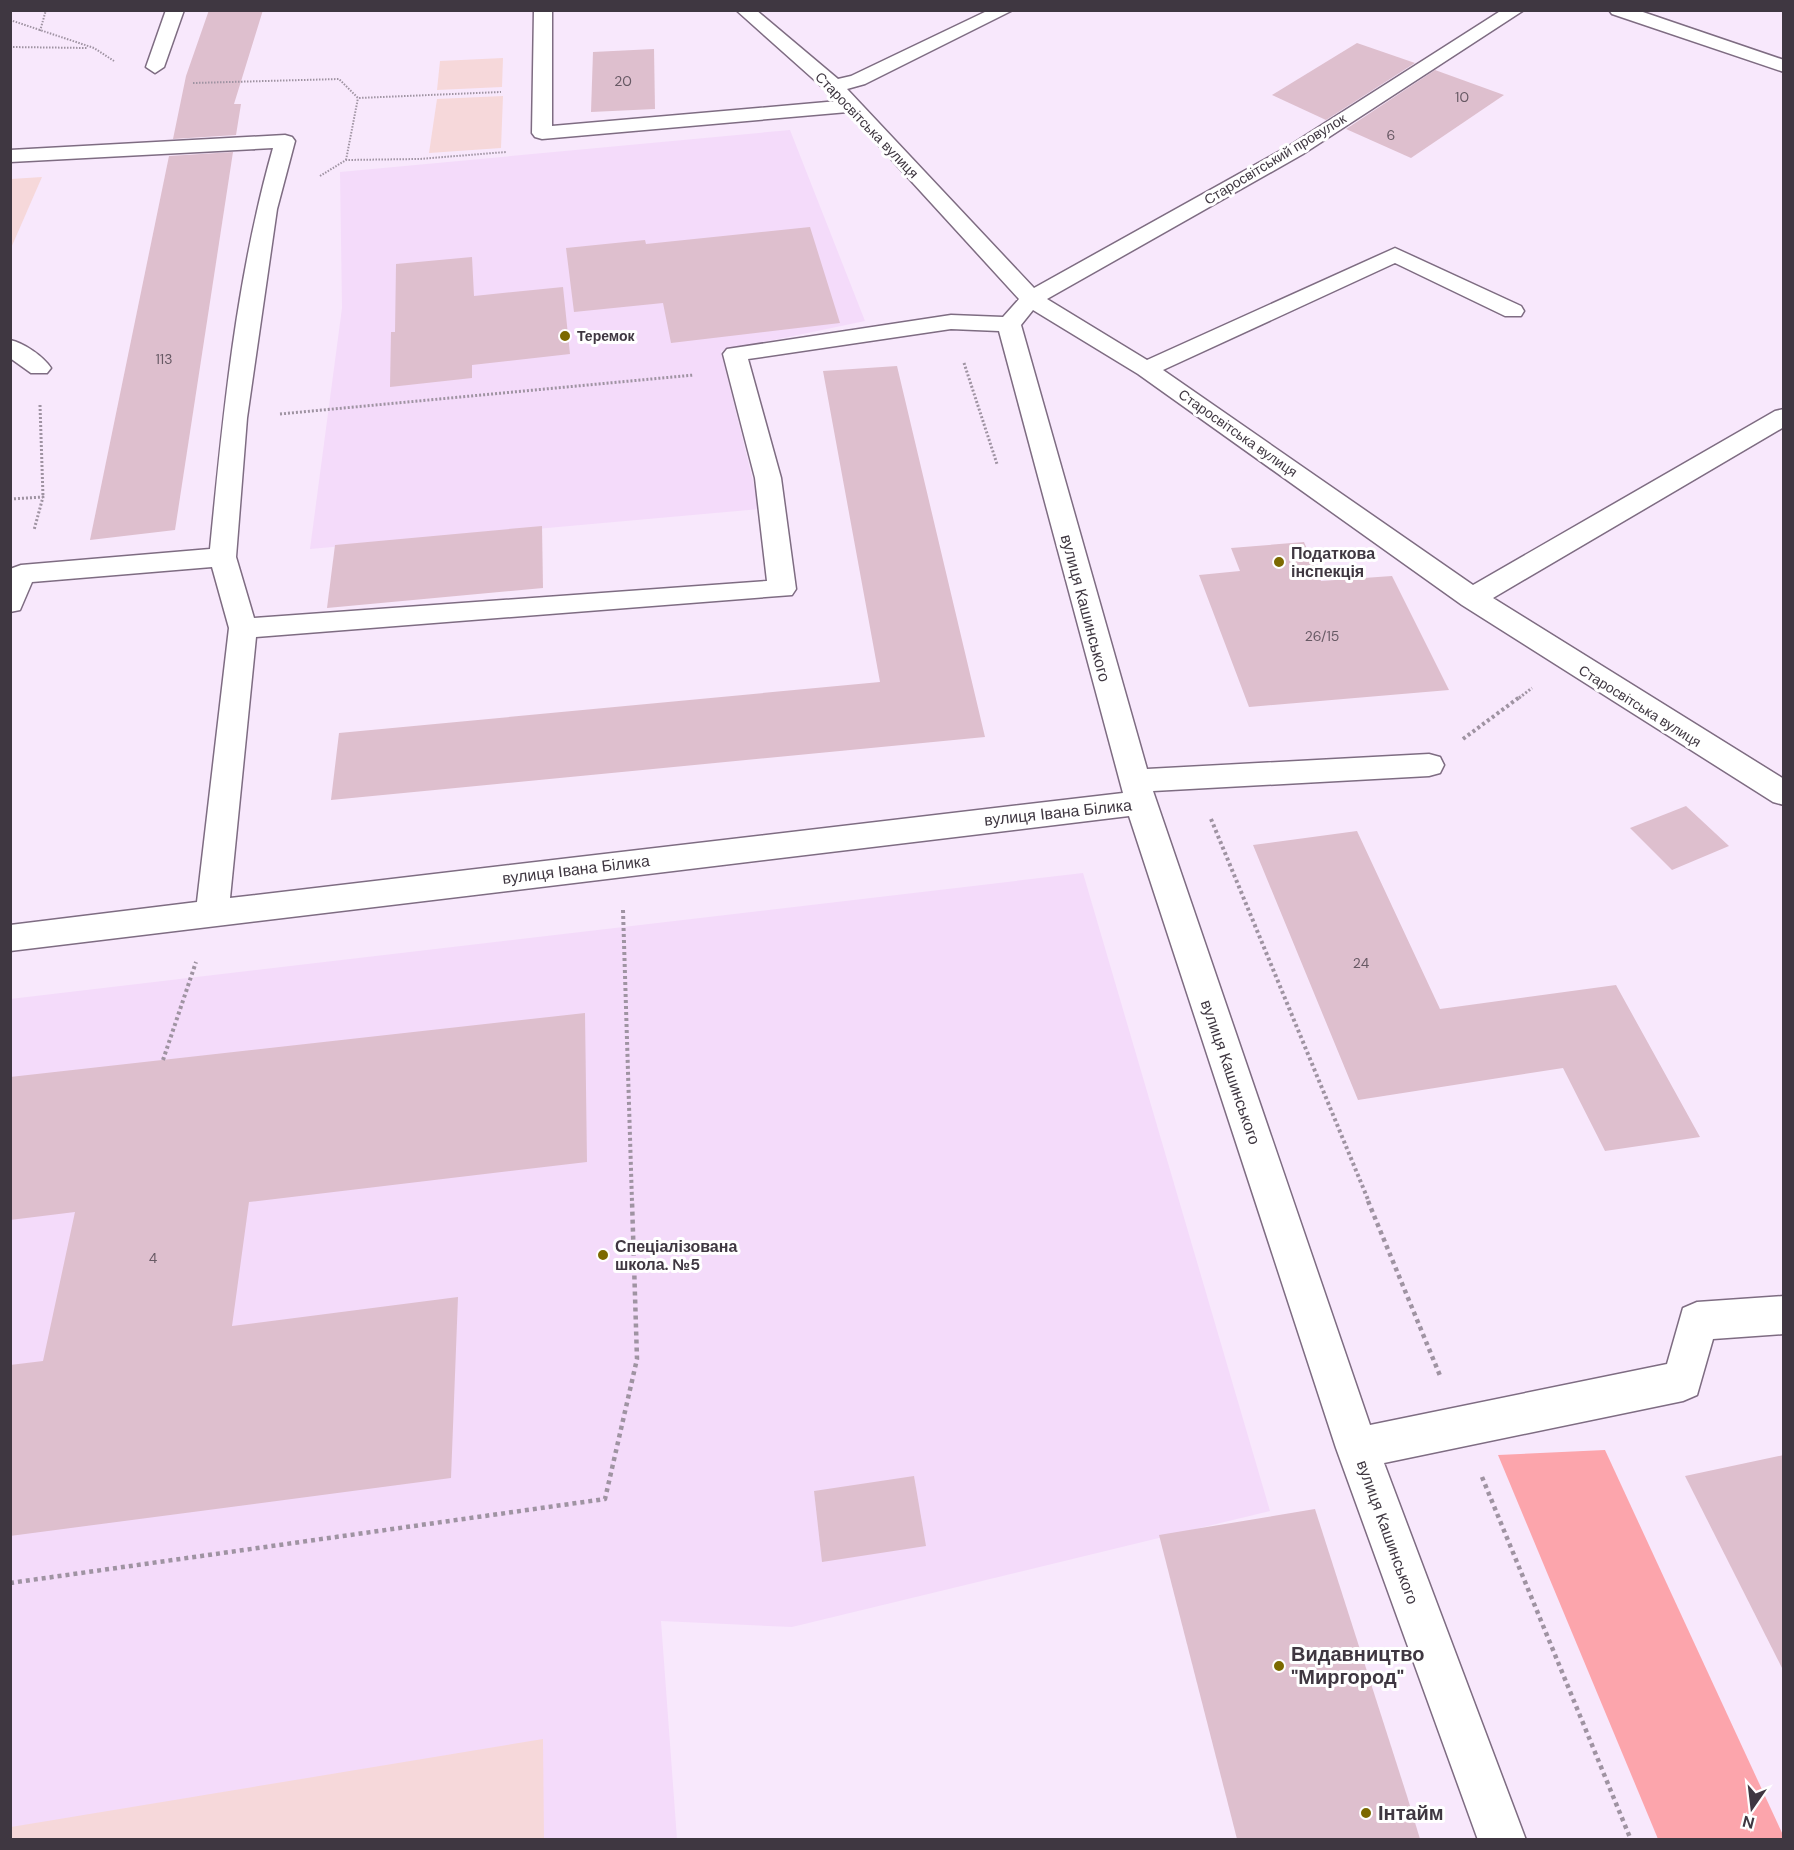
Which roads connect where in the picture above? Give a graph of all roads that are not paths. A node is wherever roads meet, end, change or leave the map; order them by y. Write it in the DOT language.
graph roads {
  1 [pos="175,10"];
  2 [pos="543,10"];
  3 [pos="745,10"];
  4 [pos="1004,10"];
  5 [pos="1515,10"];
  6 [pos="1618,10"];
  7 [pos="1784,66"];
  8 [pos="155,67"];
  9 [pos="834,86"];
  10 [pos="852,106"];
  11 [pos="10,156"];
  12 [pos="1513,311"];
  13 [pos="1020,312"];
  14 [pos="10,347"];
  15 [pos="39,368"];
  16 [pos="1146,369"];
  17 [pos="1784,416"];
  18 [pos="223,556"];
  19 [pos="1472,598"];
  20 [pos="10,603"];
  21 [pos="243,628"];
  22 [pos="1429,765"];
  23 [pos="1137,793"];
  24 [pos="1784,794"];
  25 [pos="212,913"];
  26 [pos="10,938"];
  27 [pos="1784,1315"];
  28 [pos="1357,1448"];
  29 [pos="1502,1839"];
  1 -- 8 [label="street"];
  2 -- 10 [label="street"];
  3 -- 9 [label="street, Старосвітська вулиця"];
  4 -- 9 [label="street"];
  5 -- 13 [label="street, Старосвітський провулок"];
  6 -- 7 [label="street"];
  9 -- 10 [label="street, Старосвітська вулиця"];
  10 -- 13 [label="street, Старосвітська вулиця"];
  11 -- 18 [label="street"];
  12 -- 16 [label="street"];
  13 -- 16 [label="street, Старосвітська вулиця"];
  13 -- 21 [label="street"];
  13 -- 23 [label="street, вулиця Кашинського"];
  14 -- 15 [label="street"];
  16 -- 19 [label="street, Старосвітська вулиця"];
  17 -- 19 [label="street"];
  18 -- 20 [label="street"];
  18 -- 21 [label="street"];
  19 -- 24 [label="street, Старосвітська вулиця"];
  21 -- 25 [label="street"];
  22 -- 23 [label="street, вулиця Івана Білика"];
  23 -- 25 [label="street, вулиця Івана Білика"];
  23 -- 28 [label="street, вулиця Кашинського"];
  25 -- 26 [label="street, вулиця Івана Білика"];
  27 -- 28 [label="street"];
  28 -- 29 [label="street, вулиця Кашинського"];
}
